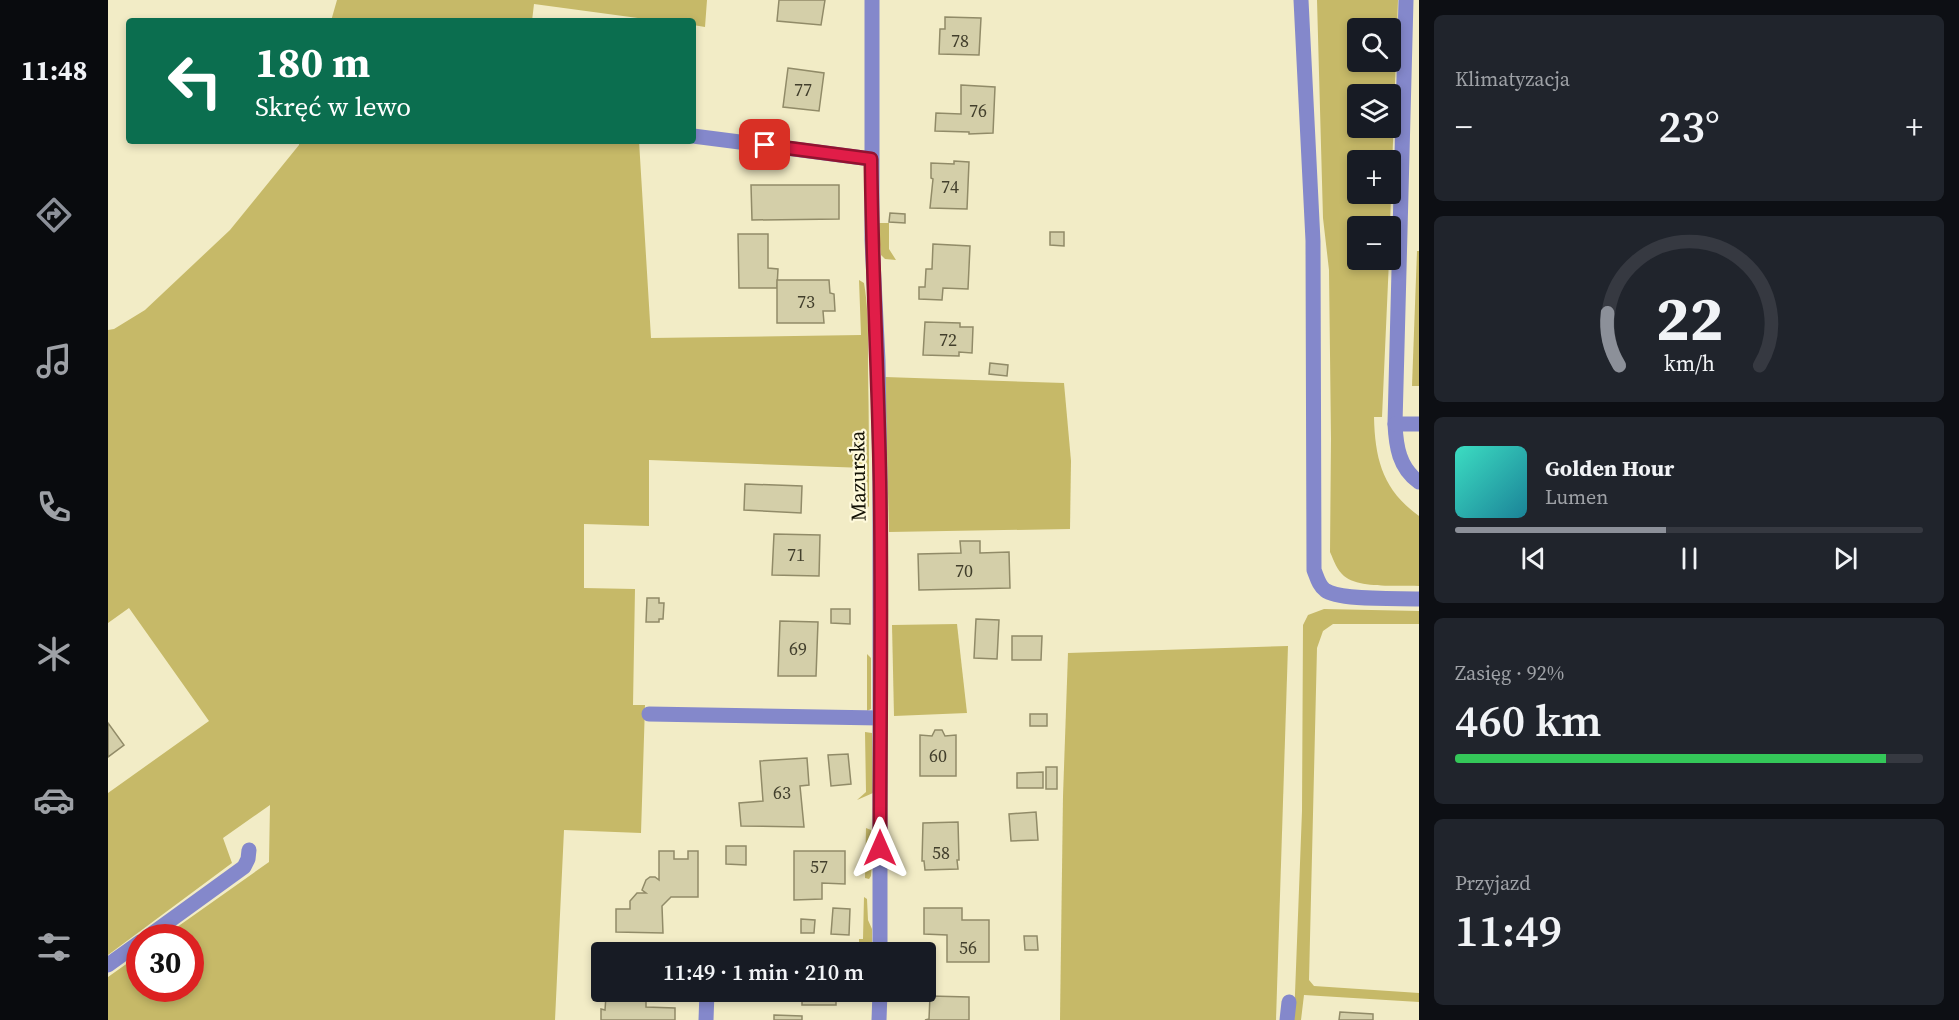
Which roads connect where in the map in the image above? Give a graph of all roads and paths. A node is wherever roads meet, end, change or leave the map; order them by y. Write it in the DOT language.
graph roads {
  1 [pos="873,0"];
  2 [pos="1301,0"];
  3 [pos="1406,0"];
  4 [pos="696,136"];
  5 [pos="871,159"];
  6 [pos="1395,424"];
  7 [pos="1419,424"];
  8 [pos="1419,482"];
  9 [pos="1419,599"];
  10 [pos="649,714"];
  11 [pos="880,718"];
  12 [pos="249,850"];
  13 [pos="165,924"];
  14 [pos="880,942"];
  15 [pos="126,952"];
  16 [pos="108,964"];
  17 [pos="707,1002"];
  18 [pos="880,1002"];
  19 [pos="1289,1002"];
  20 [pos="706,1020"];
  21 [pos="879,1020"];
  22 [pos="1287,1020"];
  1 -- 5 [label="street, Mazurska"];
  2 -- 9 [label="street"];
  3 -- 6 [label="street"];
  4 -- 5 [label="street"];
  5 -- 11 [label="street, Mazurska"];
  6 -- 7 [label="street"];
  6 -- 8 [label="street"];
  10 -- 11 [label="street"];
  11 -- 14 [label="street, Mazurska"];
  12 -- 13 [label="street"];
  15 -- 16 [label="street"];
  17 -- 20 [label="street"];
  18 -- 21 [label="street"];
  19 -- 22 [label="street"];
}
